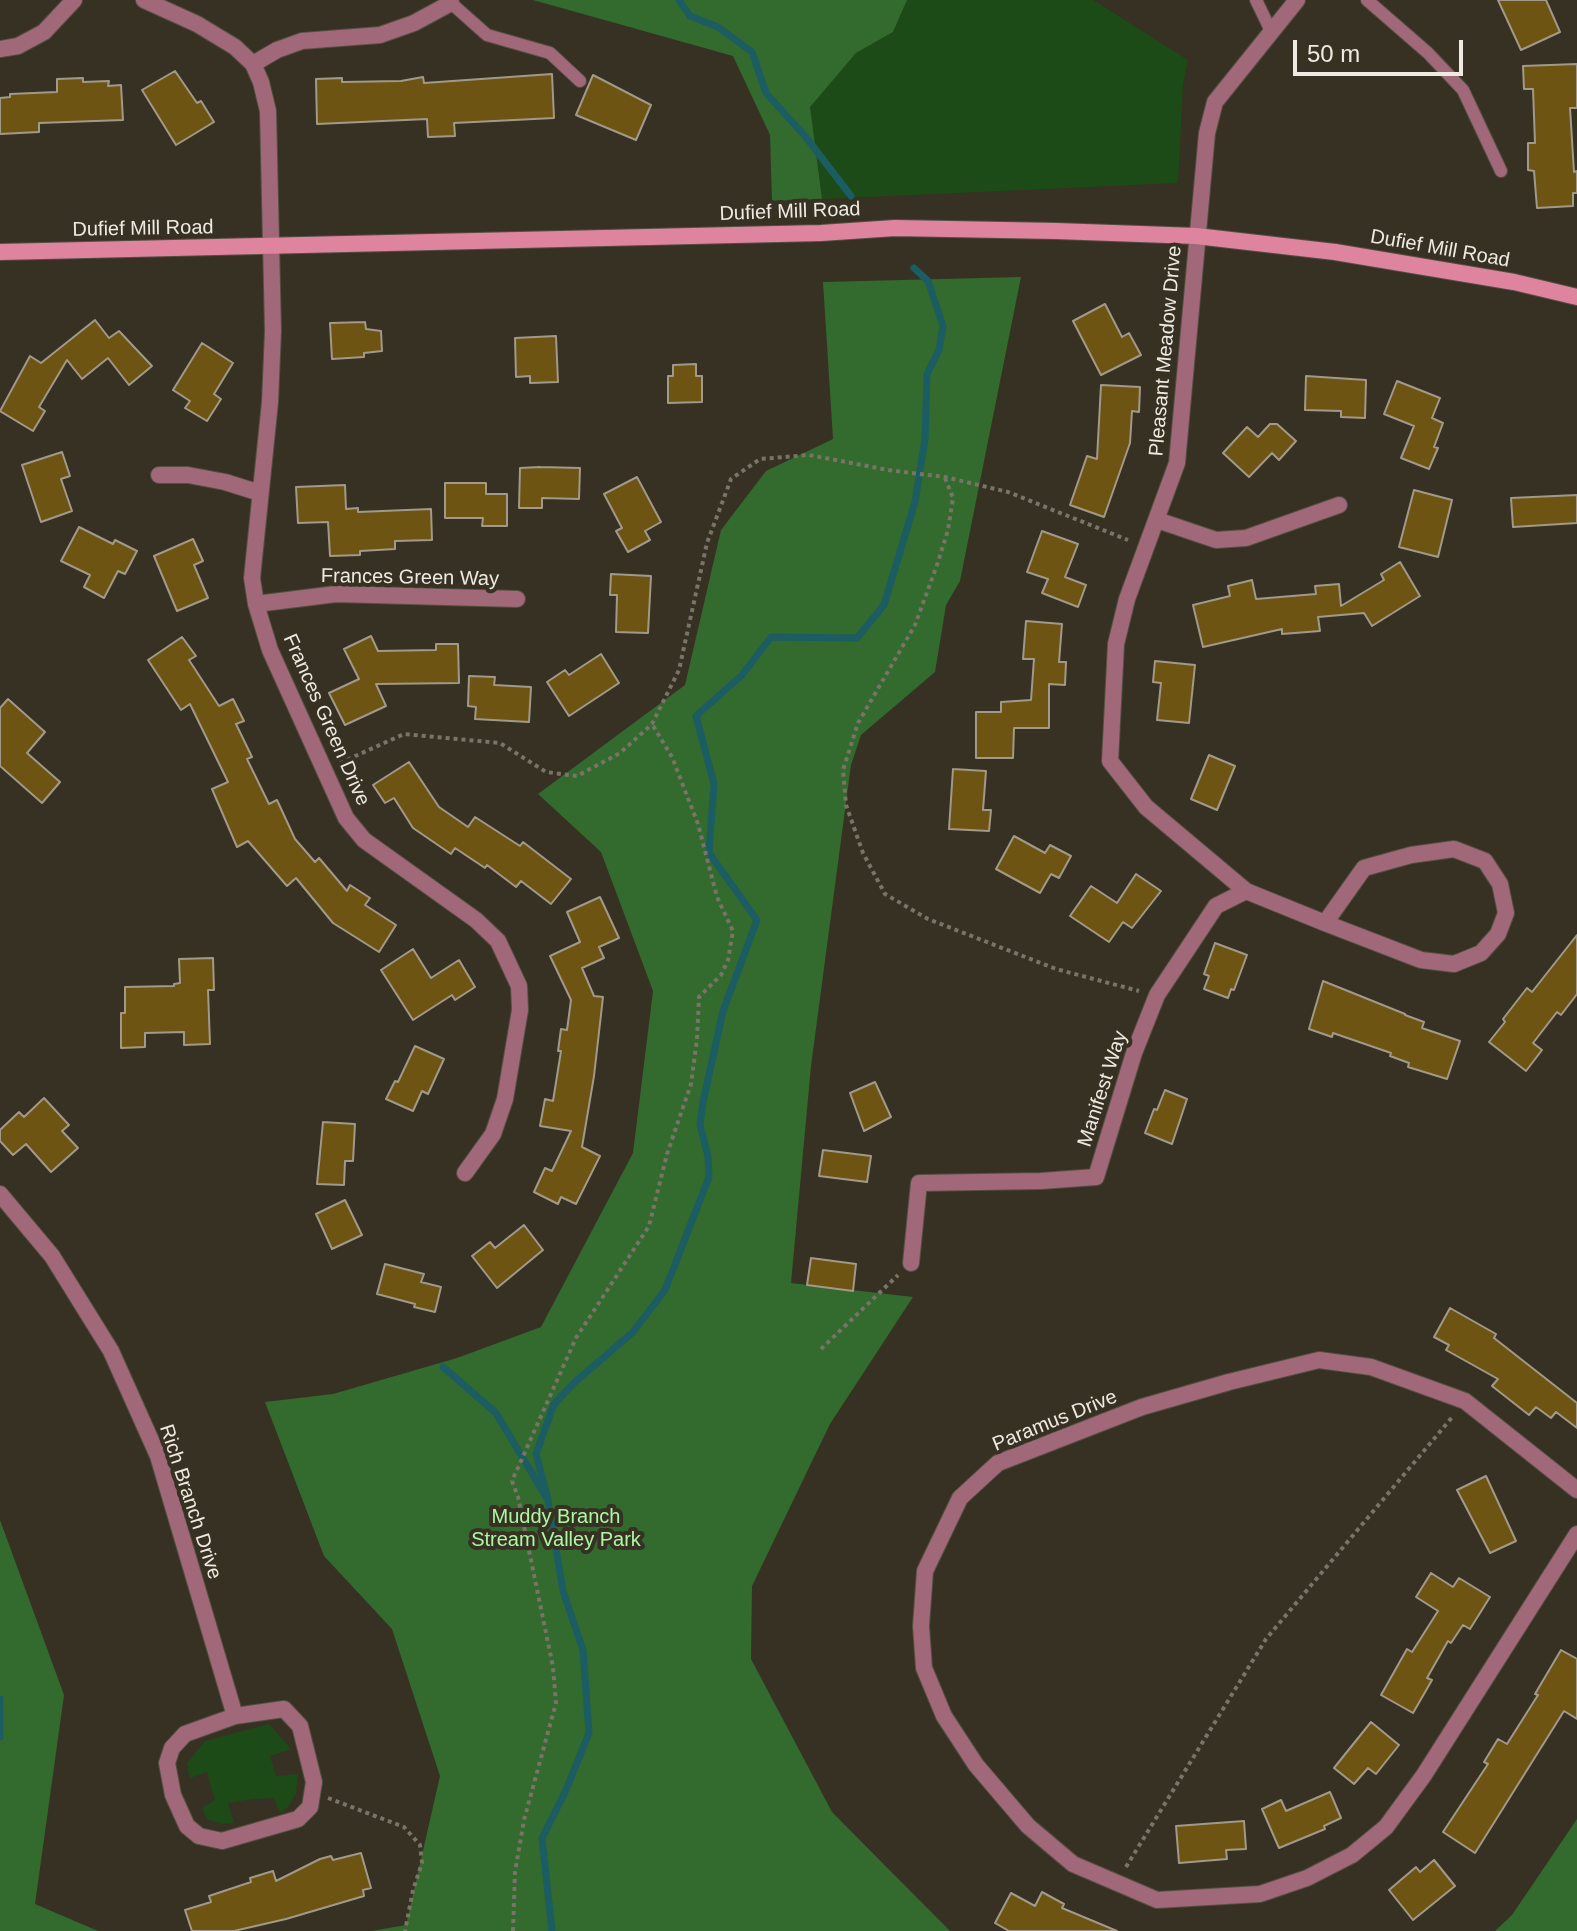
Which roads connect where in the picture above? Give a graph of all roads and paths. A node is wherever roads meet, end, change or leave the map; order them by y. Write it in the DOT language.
graph roads {
  1 [pos="74,0"];
  2 [pos="144,0"];
  3 [pos="1256,0"];
  4 [pos="1297,0"];
  5 [pos="1367,0"];
  6 [pos="451,3"];
  7 [pos="1271,31"];
  8 [pos="0,49"];
  9 [pos="253,64"];
  10 [pos="580,81"];
  11 [pos="1501,171"];
  12 [pos="1196,236"];
  13 [pos="273,246"];
  14 [pos="0,252"];
  15 [pos="1577,297"];
  16 [pos="159,475"];
  17 [pos="945,477"];
  18 [pos="260,493"];
  19 [pos="1339,505"];
  20 [pos="1157,520"];
  21 [pos="1147,547"];
  22 [pos="517,599"];
  23 [pos="256,604"];
  24 [pos="652,724"];
  25 [pos="324,771"];
  26 [pos="1246,891"];
  27 [pos="1325,923"];
  28 [pos="1157,995"];
  29 [pos="465,1173"];
  30 [pos="0,1194"];
  31 [pos="911,1263"];
  32 [pos="821,1349"];
  33 [pos="1465,1401"];
  34 [pos="1577,1490"];
  35 [pos="1577,1534"];
  36 [pos="235,1716"];
  37 [pos="312,1792"];
  38 [pos="1116,1882"];
  39 [pos="405,1931"];
  40 [pos="513,1931"];
  1 -- 8 [label="street"];
  2 -- 9 [label="street"];
  3 -- 7 [label="lane"];
  4 -- 7 [label="street, Pleasant Meadow Drive"];
  5 -- 11 [label="lane"];
  6 -- 9 [label="street"];
  6 -- 10 [label="lane"];
  7 -- 12 [label="street, Pleasant Meadow Drive"];
  9 -- 13 [label="street, Frances Green Drive"];
  12 -- 13 [label="main road, Dufief Mill Road"];
  12 -- 15 [label="main road, Dufief Mill Road"];
  12 -- 20 [label="street, Pleasant Meadow Drive"];
  13 -- 14 [label="main road, Dufief Mill Road"];
  13 -- 18 [label="street, Frances Green Drive"];
  16 -- 18 [label="street"];
  17 -- 21 [label="path"];
  17 -- 24 [label="path"];
  17 -- 28 [label="path"];
  18 -- 23 [label="street, Frances Green Drive"];
  19 -- 20 [label="street"];
  20 -- 21 [label="street, Pleasant Meadow Drive"];
  21 -- 26 [label="street, Pleasant Meadow Drive"];
  22 -- 23 [label="street, Frances Green Way"];
  23 -- 25 [label="street, Frances Green Drive"];
  24 -- 25 [label="path"];
  24 -- 40 [label="path"];
  25 -- 29 [label="street, Frances Green Drive"];
  26 -- 27 [label="street, Pleasant Meadow Drive"];
  26 -- 28 [label="street, Manifest Way"];
  27 -- 27 [label="street, Pleasant Meadow Drive"];
  28 -- 31 [label="street, Manifest Way"];
  30 -- 36 [label="street, Rich Branch Drive"];
  31 -- 32 [label="path"];
  33 -- 34 [label="street, Paramus Drive"];
  33 -- 38 [label="path"];
  33 -- 38 [label="street, Paramus Drive"];
  35 -- 38 [label="street, Paramus Drive"];
  36 -- 37 [label="street"];
  36 -- 37 [label="street"];
  37 -- 39 [label="path"];
}
